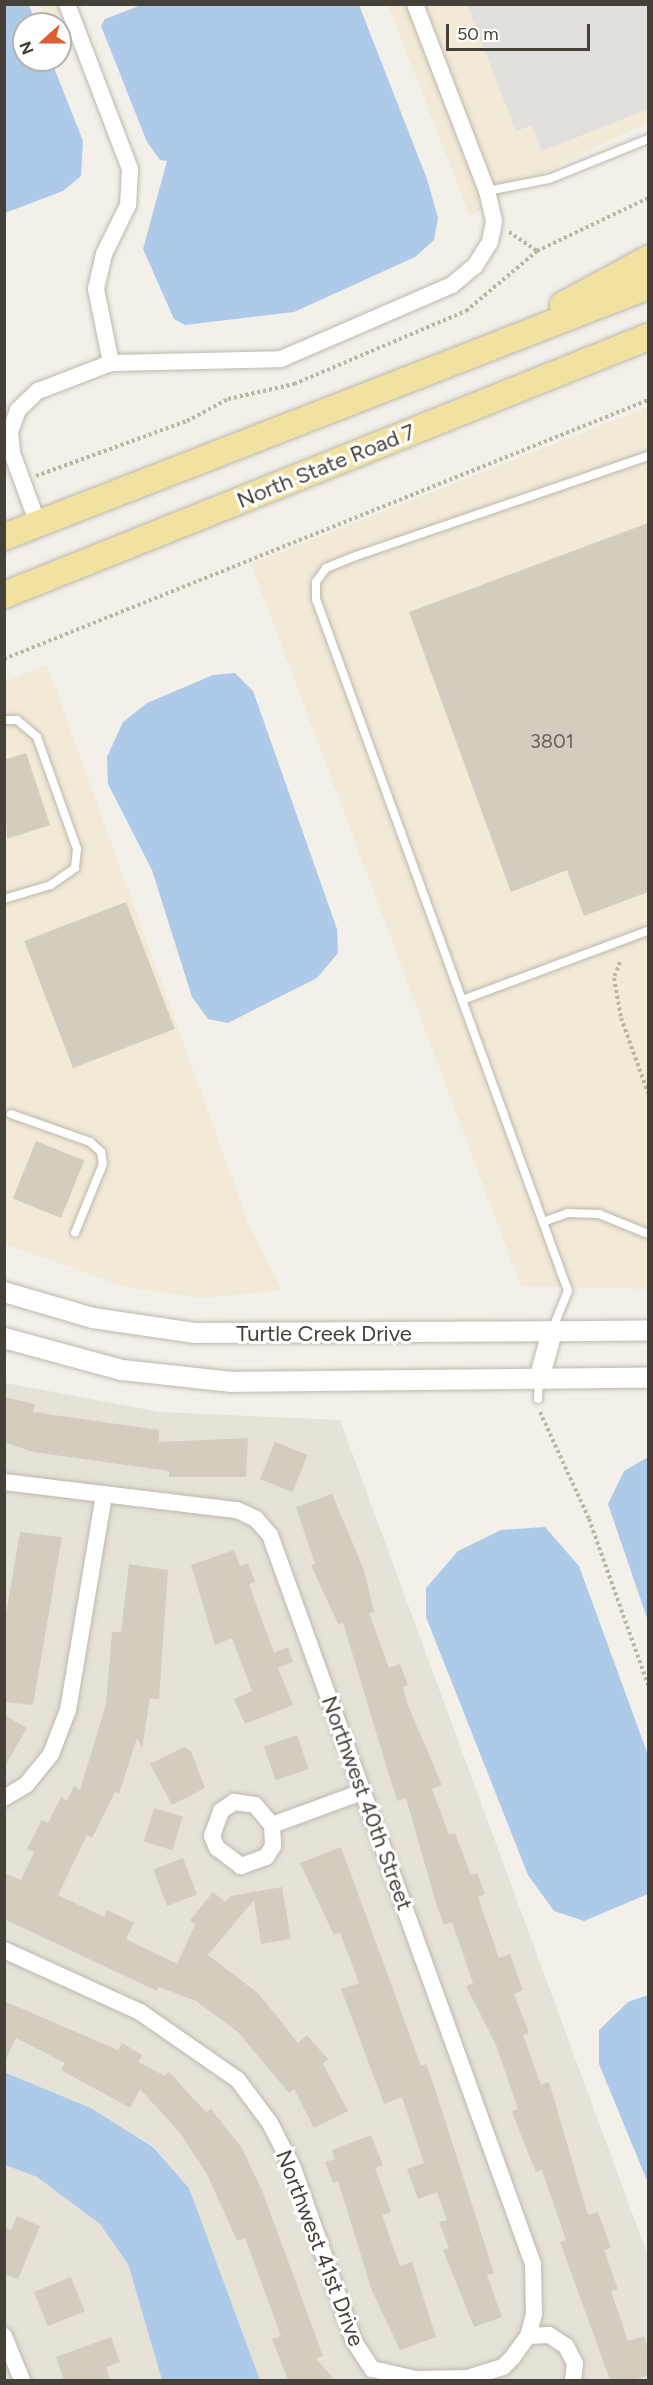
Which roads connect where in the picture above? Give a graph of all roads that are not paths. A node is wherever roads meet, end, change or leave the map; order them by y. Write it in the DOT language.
graph roads {
  1 [pos="67,4"];
  2 [pos="415,4"];
  3 [pos="648,140"];
  4 [pos="487,190"];
  5 [pos="648,260"];
  6 [pos="648,286"];
  7 [pos="648,337"];
  8 [pos="648,356"];
  9 [pos="111,363"];
  10 [pos="446,367"];
  11 [pos="459,413"];
  12 [pos="648,456"];
  13 [pos="38,524"];
  14 [pos="4,537"];
  15 [pos="4,595"];
  16 [pos="4,720"];
  17 [pos="4,899"];
  18 [pos="648,931"];
  19 [pos="462,1000"];
  20 [pos="11,1114"];
  21 [pos="543,1222"];
  22 [pos="75,1233"];
  23 [pos="648,1234"];
  24 [pos="4,1292"];
  25 [pos="648,1331"];
  26 [pos="552,1332"];
  27 [pos="4,1338"];
  28 [pos="648,1378"];
  29 [pos="539,1379"];
  30 [pos="538,1399"];
  31 [pos="4,1482"];
  32 [pos="104,1495"];
  33 [pos="363,1792"];
  34 [pos="4,1798"];
  35 [pos="272,1825"];
  36 [pos="4,1950"];
  37 [pos="4,2336"];
  38 [pos="528,2336"];
  39 [pos="505,2374"];
  40 [pos="22,2380"];
  41 [pos="573,2380"];
  1 -- 9 [label="street"];
  2 -- 4 [label="street"];
  3 -- 4 [label="lane"];
  4 -- 9 [label="street"];
  5 -- 10 [label="main road"];
  6 -- 10 [label="main road"];
  7 -- 11 [label="main road, North State Road 7"];
  8 -- 11 [label="main road"];
  9 -- 13 [label="street"];
  10 -- 13 [label="main road"];
  11 -- 15 [label="main road, North State Road 7"];
  12 -- 19 [label="lane"];
  13 -- 14 [label="main road"];
  16 -- 17 [label="lane"];
  18 -- 19 [label="lane"];
  19 -- 21 [label="lane"];
  20 -- 22 [label="lane"];
  21 -- 23 [label="lane"];
  21 -- 26 [label="lane"];
  24 -- 26 [label="street, Turtle Creek Drive"];
  25 -- 26 [label="street, Turtle Creek Drive"];
  26 -- 29 [label="street"];
  27 -- 29 [label="street"];
  28 -- 29 [label="street"];
  29 -- 30 [label="lane"];
  31 -- 32 [label="street, Northwest 40th Street"];
  32 -- 33 [label="street, Northwest 40th Street"];
  32 -- 34 [label="street"];
  33 -- 35 [label="street"];
  33 -- 38 [label="street, Northwest 40th Street"];
  36 -- 39 [label="street, Northwest 41st Drive"];
  37 -- 40 [label="street"];
  38 -- 39 [label="street"];
  38 -- 41 [label="street"];
}
